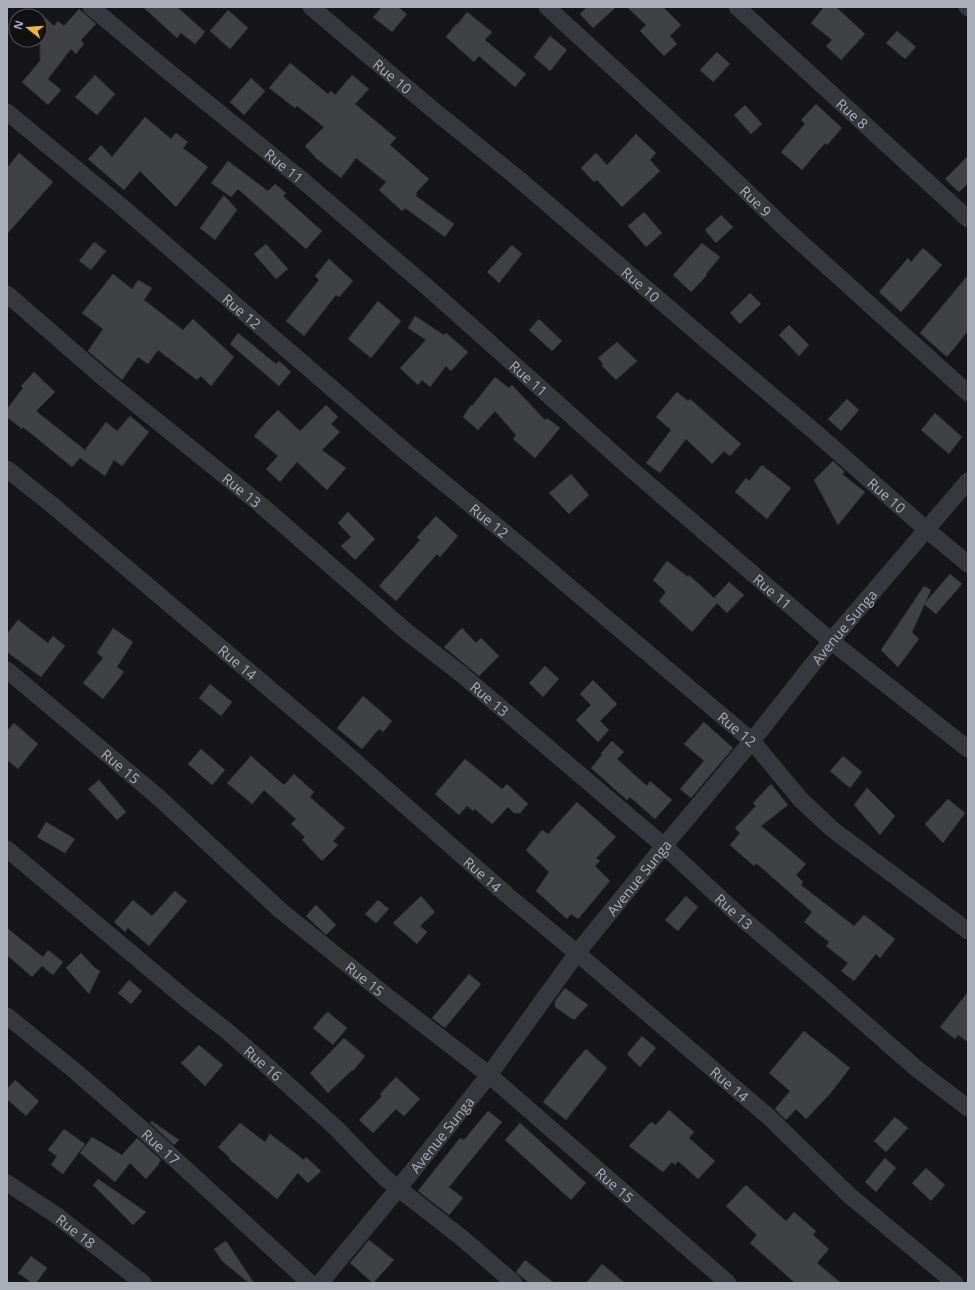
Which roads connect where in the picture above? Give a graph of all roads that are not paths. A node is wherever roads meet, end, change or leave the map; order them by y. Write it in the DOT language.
graph roads {
  1 [pos="91,7"];
  2 [pos="311,7"];
  3 [pos="546,7"];
  4 [pos="737,7"];
  5 [pos="7,112"];
  6 [pos="968,219"];
  7 [pos="7,294"];
  8 [pos="968,393"];
  9 [pos="7,469"];
  10 [pos="968,481"];
  11 [pos="927,530"];
  12 [pos="968,564"];
  13 [pos="831,641"];
  14 [pos="7,670"];
  15 [pos="752,742"];
  16 [pos="968,749"];
  17 [pos="664,846"];
  18 [pos="7,849"];
  19 [pos="968,931"];
  20 [pos="577,954"];
  21 [pos="7,1016"];
  22 [pos="489,1075"];
  23 [pos="968,1108"];
  24 [pos="7,1183"];
  25 [pos="398,1189"];
  26 [pos="143,1283"];
  27 [pos="310,1283"];
  28 [pos="320,1283"];
  29 [pos="514,1283"];
  30 [pos="728,1283"];
  31 [pos="955,1283"];
  1 -- 13 [label="street, Rue 11"];
  2 -- 11 [label="street, Rue 10"];
  3 -- 8 [label="street, Rue 9"];
  4 -- 6 [label="street, Rue 8"];
  5 -- 15 [label="street, Rue 12"];
  7 -- 17 [label="street, Rue 13"];
  9 -- 20 [label="street, Rue 14"];
  10 -- 11 [label="street, Avenue Sunga"];
  11 -- 12 [label="street, Rue 10"];
  11 -- 13 [label="street, Avenue Sunga"];
  13 -- 15 [label="street, Avenue Sunga"];
  13 -- 16 [label="street, Rue 11"];
  14 -- 22 [label="street, Rue 15"];
  15 -- 17 [label="street, Avenue Sunga"];
  15 -- 19 [label="street, Rue 12"];
  17 -- 20 [label="street, Avenue Sunga"];
  17 -- 23 [label="street, Rue 13"];
  18 -- 25 [label="street, Rue 16"];
  20 -- 22 [label="street, Avenue Sunga"];
  20 -- 31 [label="street, Rue 14"];
  21 -- 27 [label="street, Rue 17"];
  22 -- 25 [label="street, Avenue Sunga"];
  22 -- 30 [label="street, Rue 15"];
  24 -- 26 [label="street, Rue 18"];
  25 -- 28 [label="street, Avenue Sunga"];
  25 -- 29 [label="street, Rue 16"];
}
